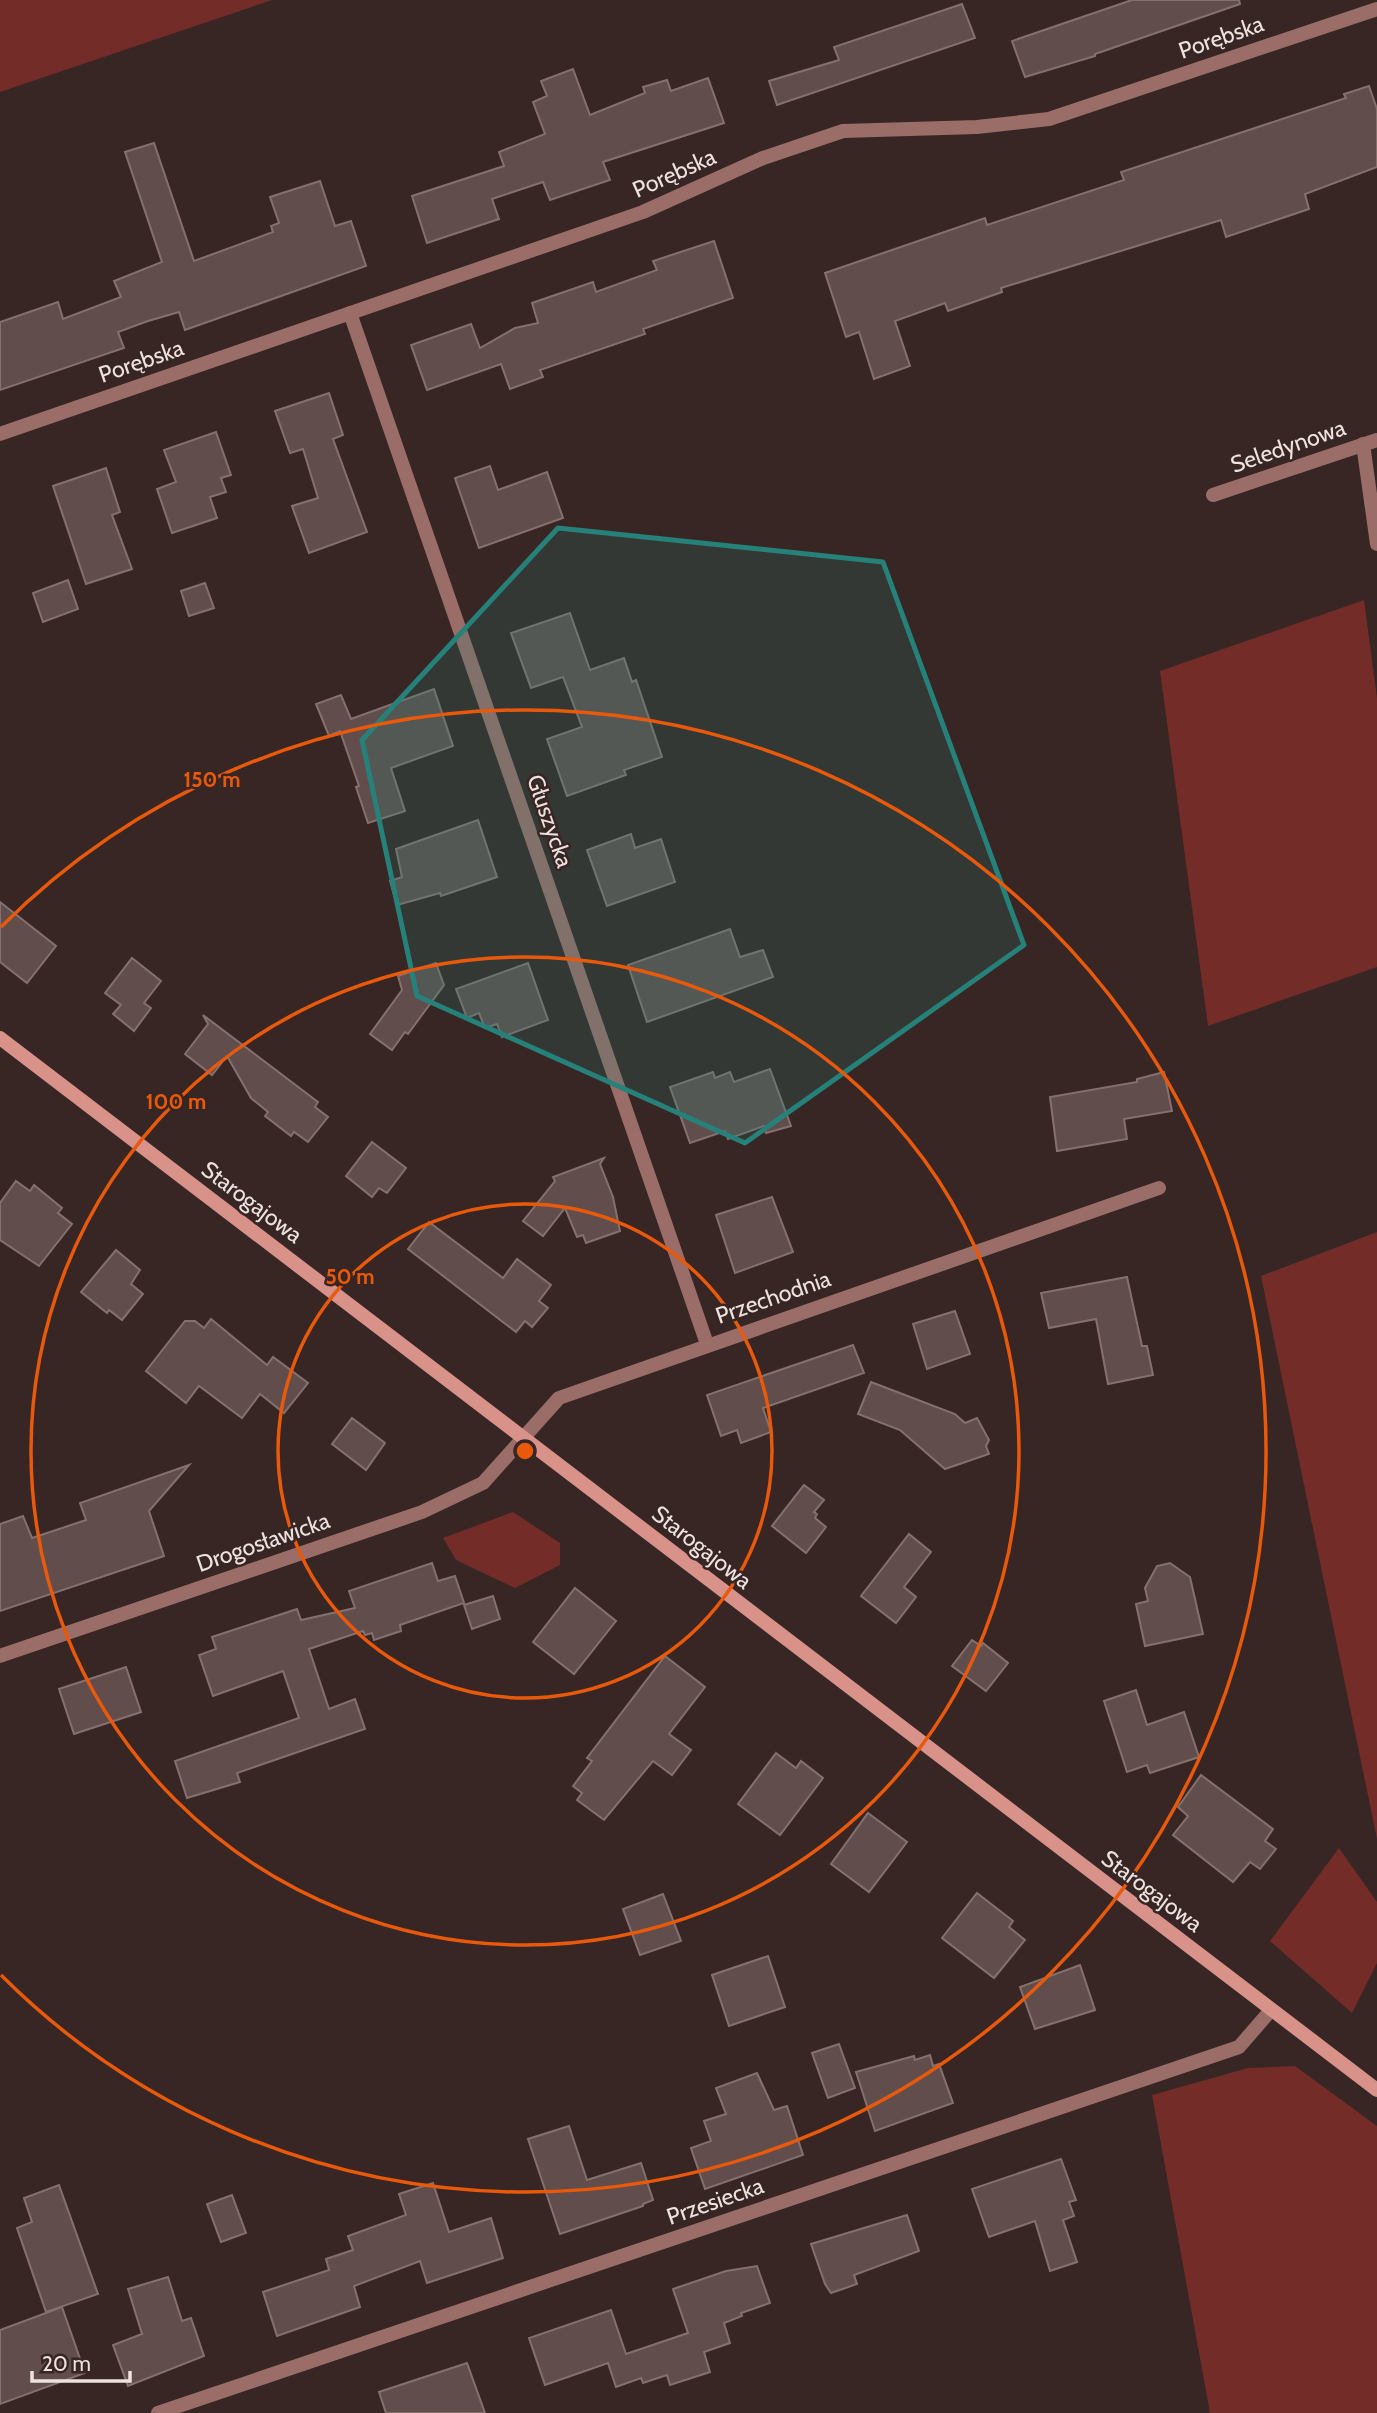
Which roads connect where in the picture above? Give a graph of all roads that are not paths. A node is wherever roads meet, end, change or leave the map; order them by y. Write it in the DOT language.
graph roads {
  1 [pos="1377,9"];
  2 [pos="350,313"];
  3 [pos="0,434"];
  4 [pos="1370,442"];
  5 [pos="1213,495"];
  6 [pos="1377,544"];
  7 [pos="0,1038"];
  8 [pos="1159,1188"];
  9 [pos="706,1343"];
  10 [pos="522,1440"];
  11 [pos="0,1656"];
  12 [pos="1271,2010"];
  13 [pos="1377,2090"];
  14 [pos="158,2413"];
  1 -- 2 [label="street, Porębska"];
  2 -- 3 [label="street, Porębska"];
  2 -- 9 [label="street, Głuszycka"];
  4 -- 5 [label="street, Seledynowa"];
  4 -- 6 [label="street"];
  7 -- 10 [label="street, Starogajowa"];
  8 -- 9 [label="street, Przechodnia"];
  9 -- 10 [label="street, Przechodnia"];
  10 -- 11 [label="street, Drogosławicka"];
  10 -- 12 [label="street, Starogajowa"];
  12 -- 13 [label="street, Starogajowa"];
  12 -- 14 [label="street, Przesiecka"];
}
